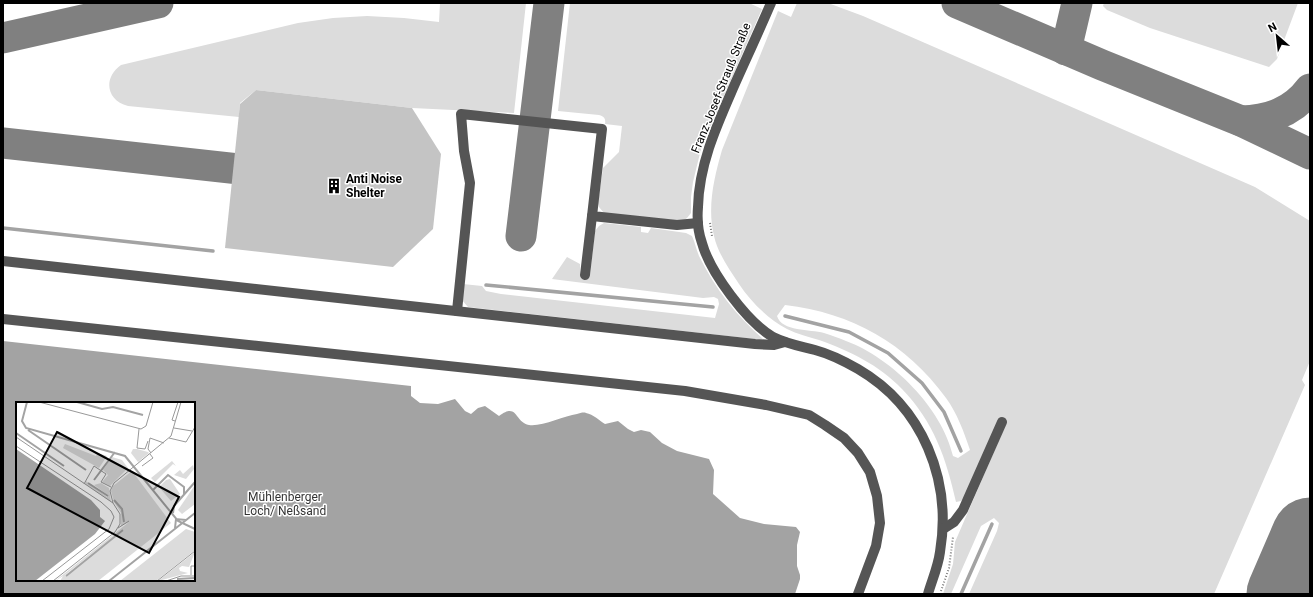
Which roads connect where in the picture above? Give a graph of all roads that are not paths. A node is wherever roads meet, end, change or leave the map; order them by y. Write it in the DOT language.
graph roads {
  1 [pos="771,3"];
  2 [pos="592,216"];
  3 [pos="698,223"];
  4 [pos="3,261"];
  5 [pos="585,275"];
  6 [pos="457,311"];
  7 [pos="3,319"];
  8 [pos="785,342"];
  9 [pos="1002,422"];
  10 [pos="943,529"];
  11 [pos="858,594"];
  12 [pos="928,594"];
  1 -- 3 [label="street, Franz-Josef-Strauß Straße"];
  2 -- 3 [label="street"];
  2 -- 5 [label="street"];
  2 -- 6 [label="street"];
  3 -- 8 [label="street, Franz-Josef-Strauß Straße"];
  4 -- 6 [label="street"];
  6 -- 8 [label="street"];
  7 -- 11 [label="street"];
  8 -- 10 [label="street"];
  9 -- 10 [label="street"];
  10 -- 12 [label="street"];
}
